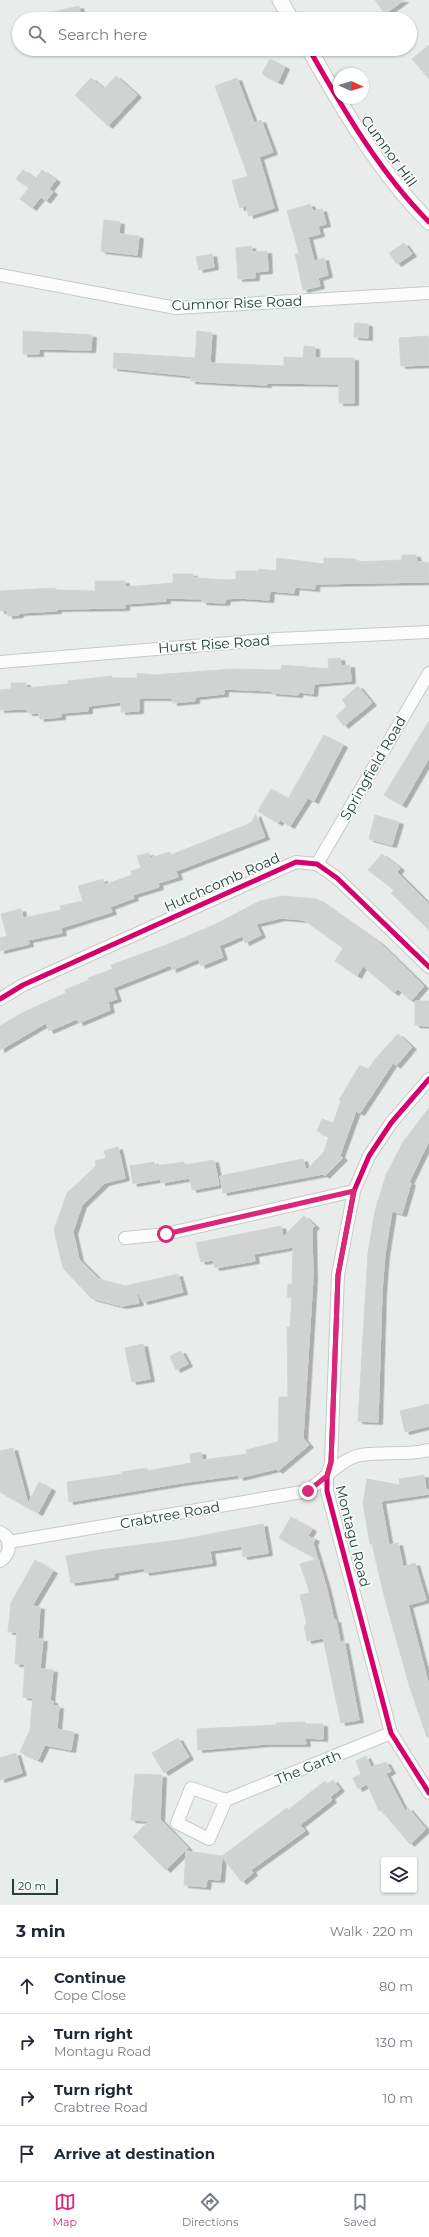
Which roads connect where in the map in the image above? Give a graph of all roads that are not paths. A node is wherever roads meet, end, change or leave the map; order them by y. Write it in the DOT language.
graph roads {
  1 [pos="280,0"];
  2 [pos="287,12"];
  3 [pos="313,56"];
  4 [pos="429,222"];
  5 [pos="0,275"];
  6 [pos="429,293"];
  7 [pos="429,632"];
  8 [pos="0,662"];
  9 [pos="429,673"];
  10 [pos="317,864"];
  11 [pos="429,967"];
  12 [pos="0,999"];
  13 [pos="429,1079"];
  14 [pos="354,1191"];
  15 [pos="125,1238"];
  16 [pos="429,1450"];
  17 [pos="327,1476"];
  18 [pos="0,1532"];
  19 [pos="9,1542"];
  20 [pos="0,1561"];
  21 [pos="391,1733"];
  22 [pos="429,1793"];
  23 [pos="226,1800"];
  1 -- 2 [label="street"];
  3 -- 4 [label="street, Cumnor Hill"];
  5 -- 6 [label="street, Cumnor Rise Road"];
  7 -- 8 [label="street, Hurst Rise Road"];
  9 -- 10 [label="street, Springfield Road"];
  10 -- 11 [label="street, Hutchcomb Road"];
  10 -- 12 [label="street, Hutchcomb Road"];
  13 -- 14 [label="street, Montagu Road"];
  14 -- 15 [label="street"];
  14 -- 17 [label="street, Montagu Road"];
  16 -- 17 [label="street, Crabtree Road"];
  17 -- 19 [label="street, Crabtree Road"];
  17 -- 21 [label="street, Montagu Road"];
  18 -- 19 [label="street"];
  19 -- 20 [label="street"];
  21 -- 22 [label="street, Montagu Road"];
  21 -- 23 [label="street, The Garth"];
  23 -- 23 [label="street"];
}
